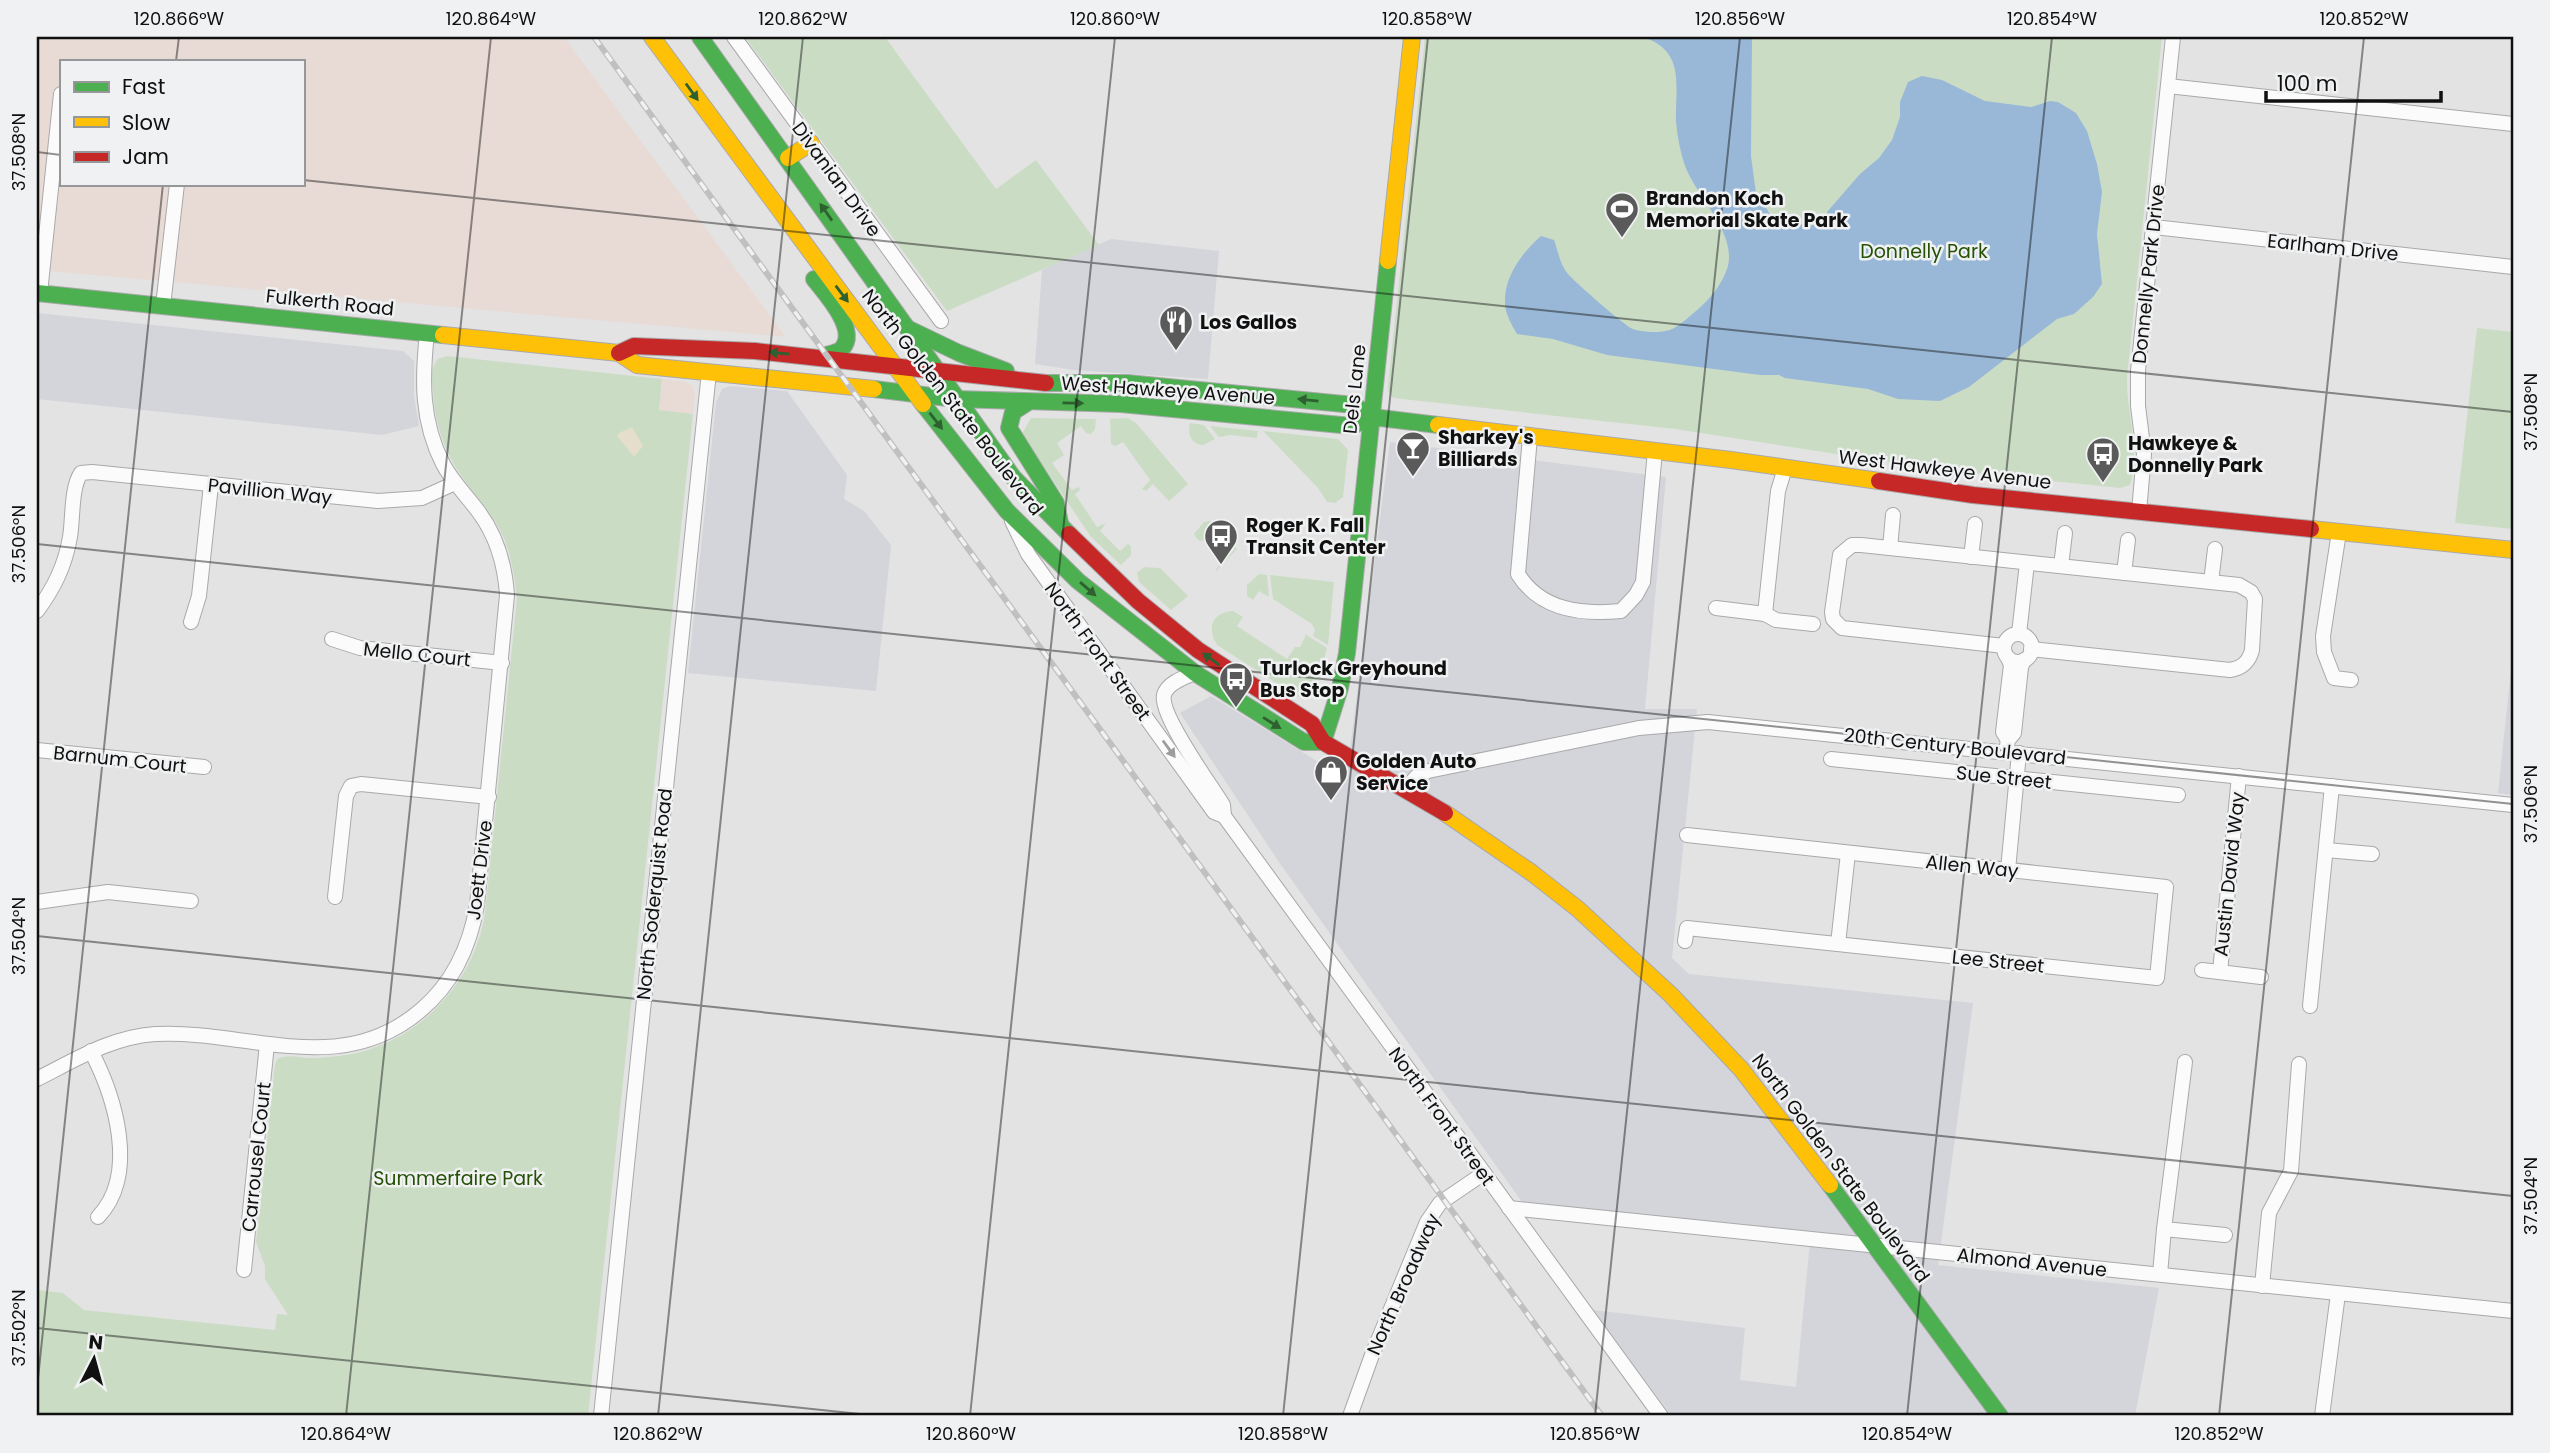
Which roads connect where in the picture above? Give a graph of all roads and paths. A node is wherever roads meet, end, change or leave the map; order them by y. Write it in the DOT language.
graph roads {
  1 [pos="652,37"];
  2 [pos="700,37"];
  3 [pos="734,37"];
  4 [pos="1412,37"];
  5 [pos="2174,37"];
  6 [pos="2168,86"];
  7 [pos="60,103"];
  8 [pos="2513,124"];
  9 [pos="811,143"];
  10 [pos="739,156"];
  11 [pos="788,158"];
  12 [pos="177,186"];
  13 [pos="2154,227"];
  14 [pos="2513,267"];
  15 [pos="38,293"];
  16 [pos="163,306"];
  17 [pos="941,321"];
  18 [pos="908,328"];
  19 [pos="427,333"];
  20 [pos="619,353"];
  21 [pos="814,357"];
  22 [pos="895,366"];
  23 [pos="709,372"];
  24 [pos="937,372"];
  25 [pos="1058,384"];
  26 [pos="916,395"];
  27 [pos="956,399"];
  28 [pos="1027,403"];
  29 [pos="1372,417"];
  30 [pos="1530,437"];
  31 [pos="1656,451"];
  32 [pos="1785,468"];
  33 [pos="455,483"];
  34 [pos="211,485"];
  35 [pos="1007,511"];
  36 [pos="2139,512"];
  37 [pos="1894,515"];
  38 [pos="1061,524"];
  39 [pos="1975,524"];
  40 [pos="2339,532"];
  41 [pos="2065,533"];
  42 [pos="2128,540"];
  43 [pos="1890,548"];
  44 [pos="2215,549"];
  45 [pos="2513,550"];
  46 [pos="1971,557"];
  47 [pos="2027,563"];
  48 [pos="2061,566"];
  49 [pos="2124,573"];
  50 [pos="2211,582"];
  51 [pos="43,594"];
  52 [pos="1716,608"];
  53 [pos="37,611"];
  54 [pos="1765,614"];
  55 [pos="191,622"];
  56 [pos="1813,624"];
  57 [pos="2019,634"];
  58 [pos="332,639"];
  59 [pos="2006,652"];
  60 [pos="2028,655"];
  61 [pos="502,663"];
  62 [pos="1195,673"];
  63 [pos="2351,680"];
  64 [pos="1324,742"];
  65 [pos="2011,748"];
  66 [pos="37,750"];
  67 [pos="1831,759"];
  68 [pos="204,768"];
  69 [pos="2239,776"];
  70 [pos="2017,778"];
  71 [pos="2332,786"];
  72 [pos="1406,789"];
  73 [pos="2178,795"];
  74 [pos="489,797"];
  75 [pos="2513,805"];
  76 [pos="1224,816"];
  77 [pos="1687,835"];
  78 [pos="2326,850"];
  79 [pos="1848,853"];
  80 [pos="2372,854"];
  81 [pos="2008,870"];
  82 [pos="335,897"];
  83 [pos="191,901"];
  84 [pos="37,902"];
  85 [pos="1685,941"];
  86 [pos="1838,944"];
  87 [pos="2202,970"];
  88 [pos="2220,972"];
  89 [pos="2260,977"];
  90 [pos="2157,978"];
  91 [pos="2310,1006"];
  92 [pos="267,1044"];
  93 [pos="91,1051"];
  94 [pos="2185,1062"];
  95 [pos="2299,1065"];
  96 [pos="37,1079"];
  97 [pos="1484,1173"];
  98 [pos="1509,1208"];
  99 [pos="98,1217"];
  100 [pos="2164,1229"];
  101 [pos="2225,1235"];
  102 [pos="1876,1247"];
  103 [pos="244,1270"];
  104 [pos="2160,1274"];
  105 [pos="2262,1286"];
  106 [pos="2338,1294"];
  107 [pos="2513,1311"];
  108 [pos="601,1416"];
  109 [pos="1350,1416"];
  110 [pos="1661,1416"];
  111 [pos="2000,1416"];
  112 [pos="2322,1416"];
  1 -- 10 [label="street, North Golden State Boulevard, one-way"];
  2 -- 11 [label="street, North Golden State Boulevard"];
  3 -- 9 [label="street, Divanian Drive"];
  4 -- 29 [label="street, Dels Lane"];
  5 -- 6 [label="street, Donnelly Park Drive"];
  6 -- 8 [label="street"];
  6 -- 13 [label="street, Donnelly Park Drive"];
  7 -- 15 [label="street"];
  9 -- 11 [label="street"];
  9 -- 17 [label="street, Divanian Drive"];
  10 -- 21 [label="street"];
  10 -- 22 [label="street, North Golden State Boulevard, one-way"];
  18 -- 11 [label="street, North Golden State Boulevard, one-way"];
  12 -- 16 [label="street"];
  13 -- 14 [label="street, Earlham Drive"];
  13 -- 36 [label="street, Donnelly Park Drive"];
  15 -- 16 [label="street, Fulkerth Road"];
  16 -- 19 [label="street, Fulkerth Road"];
  18 -- 24 [label="street, North Golden State Boulevard"];
  18 -- 25 [label="street"];
  19 -- 20 [label="street, Fulkerth Road"];
  19 -- 33 [label="street, Joett Drive"];
  21 -- 20 [label="street, Fulkerth Road, one-way"];
  20 -- 23 [label="street, Fulkerth Road"];
  21 -- 22 [label="street, Fulkerth Road"];
  22 -- 24 [label="street, Fulkerth Road"];
  22 -- 26 [label="street, North Golden State Boulevard"];
  23 -- 26 [label="street, Fulkerth Road"];
  23 -- 108 [label="street, North Soderquist Road"];
  24 -- 25 [label="street, West Hawkeye Avenue"];
  24 -- 27 [label="street, North Golden State Boulevard"];
  29 -- 25 [label="street, West Hawkeye Avenue, one-way"];
  26 -- 27 [label="street, West Hawkeye Avenue"];
  26 -- 35 [label="street, North Golden State Boulevard, one-way"];
  27 -- 28 [label="street, West Hawkeye Avenue"];
  27 -- 38 [label="street, North Golden State Boulevard"];
  28 -- 29 [label="street, West Hawkeye Avenue, one-way"];
  28 -- 38 [label="street"];
  29 -- 30 [label="street, West Hawkeye Avenue"];
  29 -- 64 [label="street, Dels Lane"];
  30 -- 31 [label="street, West Hawkeye Avenue"];
  30 -- 31 [label="street"];
  31 -- 32 [label="street, West Hawkeye Avenue"];
  32 -- 36 [label="street, West Hawkeye Avenue"];
  32 -- 54 [label="street"];
  33 -- 34 [label="street, Pavillion Way"];
  33 -- 61 [label="street, Joett Drive"];
  34 -- 51 [label="street, Pavillion Way"];
  34 -- 55 [label="street"];
  35 -- 62 [label="street, North Golden State Boulevard, one-way"];
  35 -- 76 [label="street, North Front Street, one-way"];
  36 -- 40 [label="street, West Hawkeye Avenue"];
  37 -- 43 [label="street"];
  64 -- 38 [label="street, North Golden State Boulevard, one-way"];
  39 -- 46 [label="street"];
  40 -- 45 [label="street, West Hawkeye Avenue"];
  40 -- 63 [label="street"];
  41 -- 48 [label="street"];
  42 -- 49 [label="street"];
  43 -- 46 [label="street"];
  43 -- 59 [label="street"];
  44 -- 50 [label="street"];
  46 -- 47 [label="street"];
  47 -- 48 [label="street"];
  47 -- 57 [label="street"];
  48 -- 49 [label="street"];
  49 -- 50 [label="street"];
  50 -- 60 [label="street"];
  51 -- 53 [label="street"];
  52 -- 54 [label="street"];
  54 -- 56 [label="street"];
  57 -- 59 [label="street"];
  57 -- 60 [label="street"];
  58 -- 61 [label="street, Mello Court"];
  59 -- 60 [label="street"];
  59 -- 65 [label="street"];
  60 -- 65 [label="street"];
  61 -- 74 [label="street, Joett Drive"];
  62 -- 64 [label="street, North Golden State Boulevard, one-way"];
  62 -- 76 [label="street, North Front Street"];
  64 -- 72 [label="street, North Golden State Boulevard"];
  65 -- 69 [label="street, 20th Century Boulevard"];
  65 -- 70 [label="street"];
  65 -- 72 [label="street, 20th Century Boulevard"];
  66 -- 68 [label="street, Barnum Court"];
  67 -- 70 [label="street, Sue Street"];
  69 -- 71 [label="street, 20th Century Boulevard"];
  69 -- 88 [label="street, Austin David Way"];
  70 -- 73 [label="street, Sue Street"];
  70 -- 81 [label="street"];
  71 -- 75 [label="street, 20th Century Boulevard"];
  71 -- 78 [label="street"];
  72 -- 102 [label="street, North Golden State Boulevard"];
  74 -- 82 [label="street"];
  74 -- 92 [label="street, Joett Drive"];
  76 -- 97 [label="street, North Front Street"];
  77 -- 79 [label="street, Allen Way"];
  78 -- 80 [label="street"];
  78 -- 91 [label="street"];
  79 -- 81 [label="street, Allen Way"];
  79 -- 86 [label="street"];
  81 -- 90 [label="street, Allen Way"];
  83 -- 84 [label="street"];
  85 -- 86 [label="street, Lee Street"];
  86 -- 90 [label="street, Lee Street"];
  87 -- 88 [label="street"];
  88 -- 89 [label="street"];
  92 -- 93 [label="street, Joett Drive"];
  92 -- 103 [label="street, Carrousel Court"];
  93 -- 96 [label="street, Joett Drive"];
  93 -- 99 [label="street"];
  94 -- 100 [label="street"];
  95 -- 105 [label="street"];
  97 -- 98 [label="street, North Front Street"];
  97 -- 109 [label="street, North Broadway"];
  98 -- 102 [label="street, Almond Avenue"];
  98 -- 110 [label="street, North Front Street"];
  100 -- 101 [label="street"];
  100 -- 104 [label="street"];
  102 -- 104 [label="street, Almond Avenue"];
  102 -- 111 [label="street, North Golden State Boulevard"];
  104 -- 105 [label="street, Almond Avenue"];
  105 -- 106 [label="street, Almond Avenue"];
  106 -- 107 [label="street, Almond Avenue"];
  106 -- 112 [label="street"];
}
